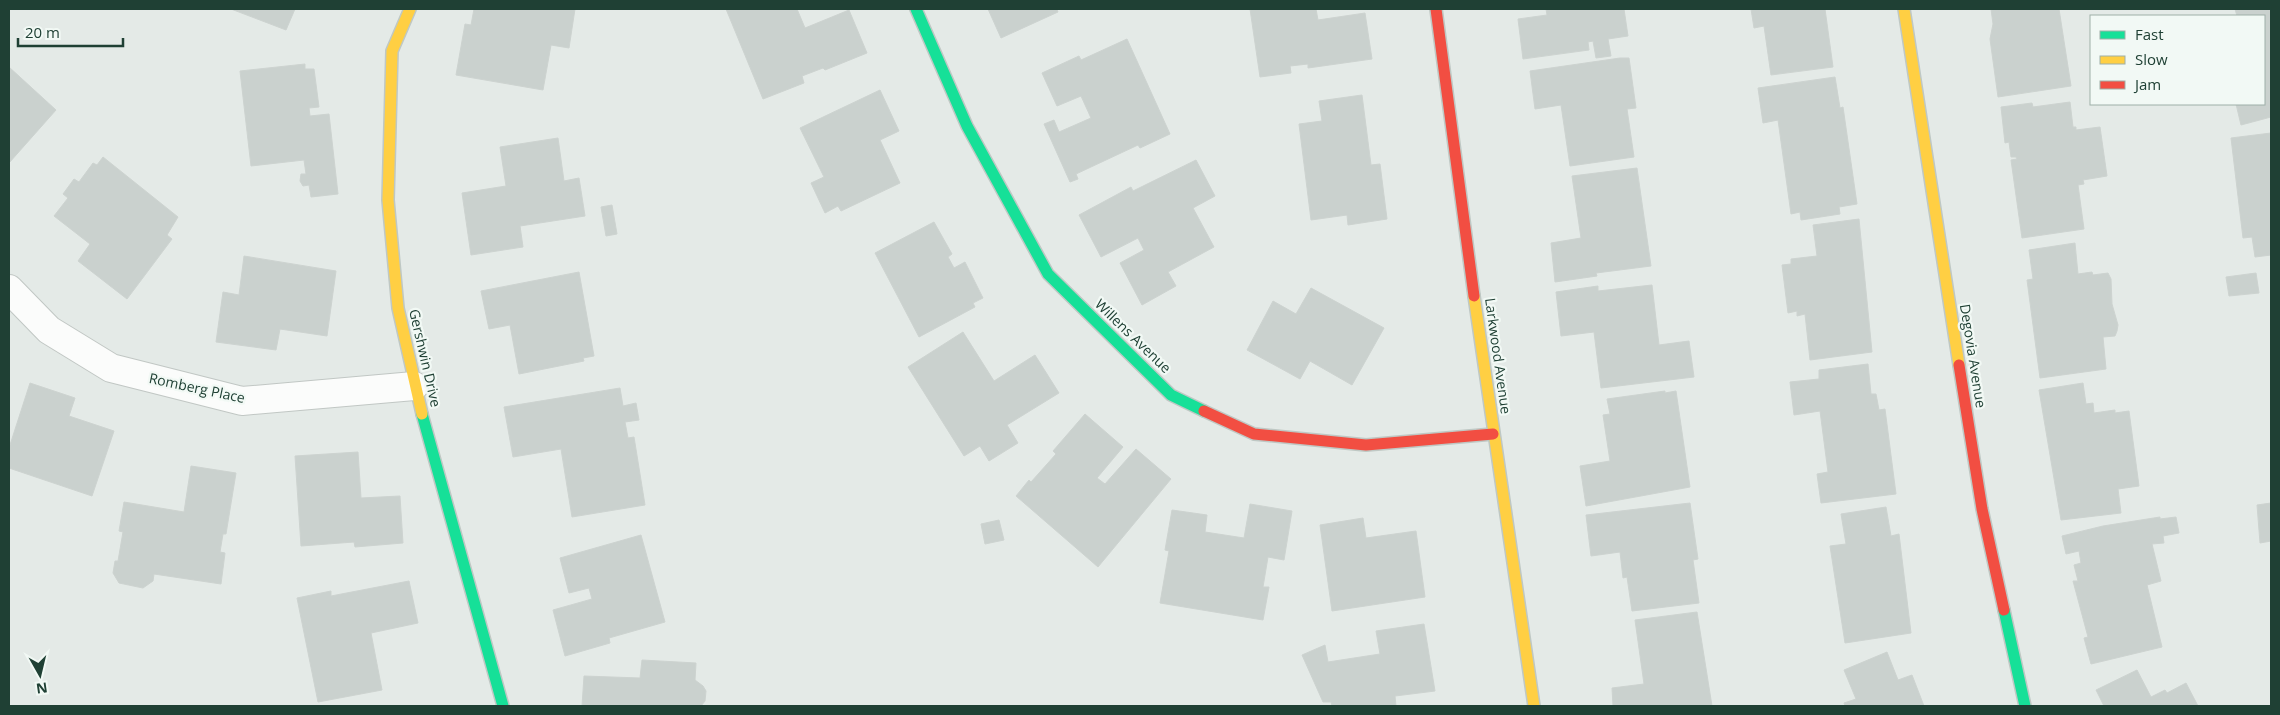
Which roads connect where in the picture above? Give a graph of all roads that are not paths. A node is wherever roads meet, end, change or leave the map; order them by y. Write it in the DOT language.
graph roads {
  1 [pos="410,9"];
  2 [pos="916,9"];
  3 [pos="1436,9"];
  4 [pos="1904,9"];
  5 [pos="9,289"];
  6 [pos="414,386"];
  7 [pos="1493,434"];
  8 [pos="504,706"];
  9 [pos="1534,706"];
  10 [pos="2025,706"];
  1 -- 6 [label="street, Gershwin Drive"];
  2 -- 7 [label="street, Willens Avenue"];
  3 -- 7 [label="street, Larkwood Avenue"];
  4 -- 10 [label="street, Degovia Avenue"];
  5 -- 6 [label="street, Romberg Place"];
  6 -- 8 [label="street, Gershwin Drive"];
  7 -- 9 [label="street, Larkwood Avenue"];
}
